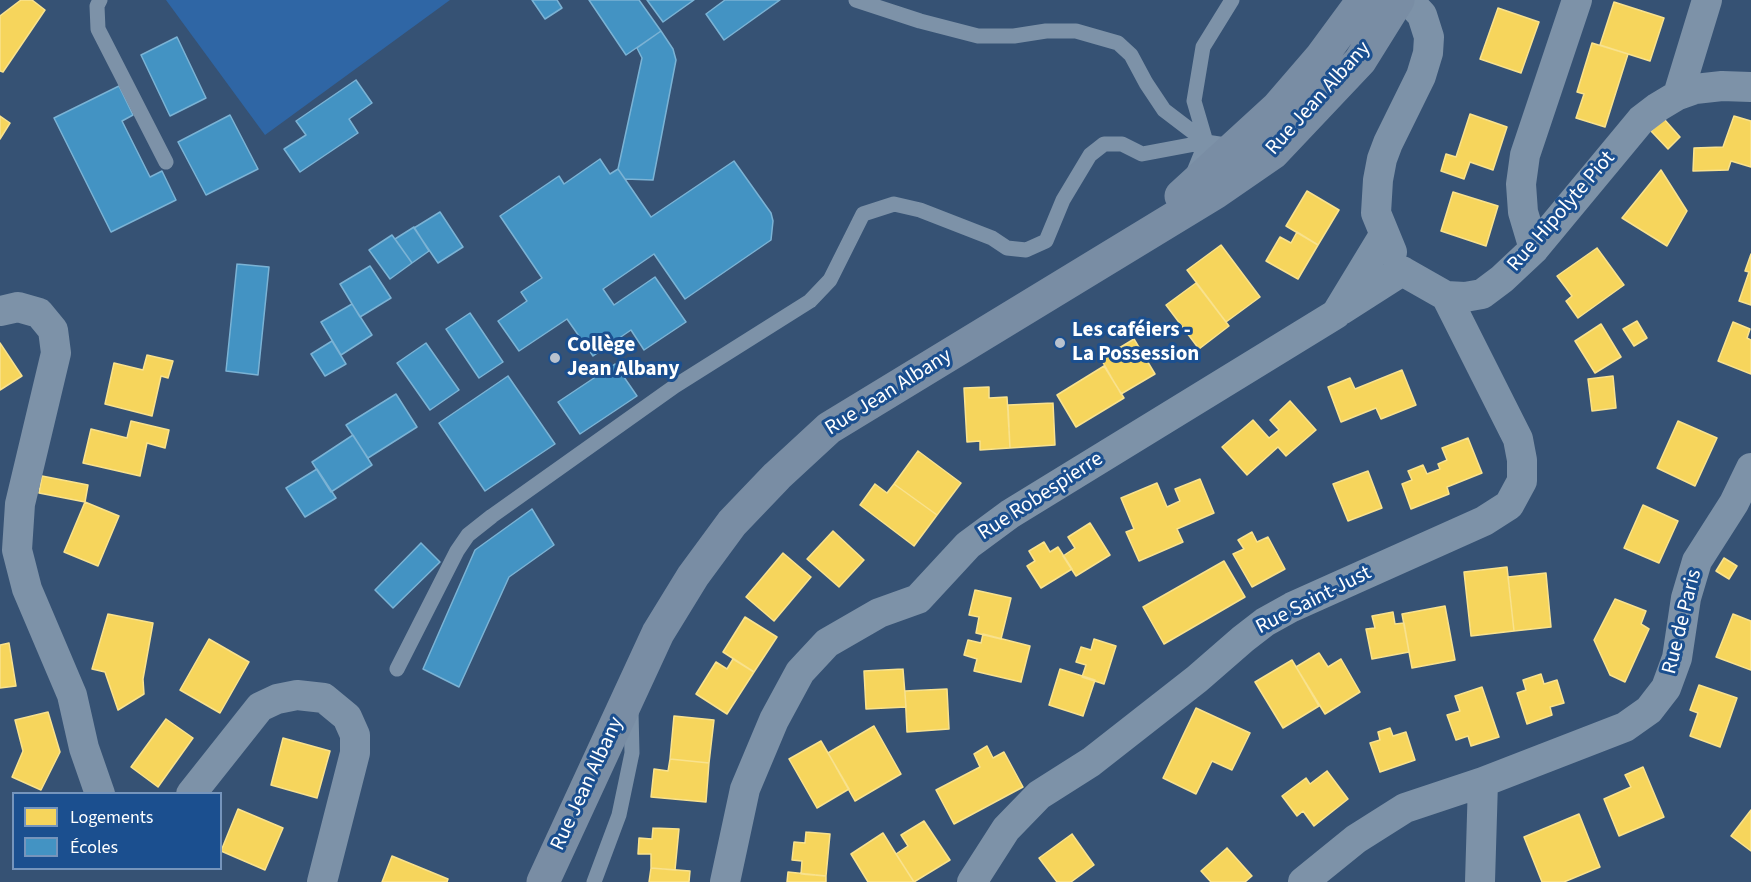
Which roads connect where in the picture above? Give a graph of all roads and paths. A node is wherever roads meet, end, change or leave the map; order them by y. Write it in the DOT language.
graph roads {
  1 [pos="100,0"];
  2 [pos="856,0"];
  3 [pos="1232,0"];
  4 [pos="1363,0"];
  5 [pos="1398,0"];
  6 [pos="1408,0"];
  7 [pos="1577,0"];
  8 [pos="1707,0"];
  9 [pos="1751,87"];
  10 [pos="1678,95"];
  11 [pos="1194,101"];
  12 [pos="1164,110"];
  13 [pos="1220,144"];
  14 [pos="1273,153"];
  15 [pos="166,162"];
  16 [pos="1384,235"];
  17 [pos="1133,242"];
  18 [pos="1534,249"];
  19 [pos="1402,271"];
  20 [pos="1446,296"];
  21 [pos="0,311"];
  22 [pos="1336,314"];
  23 [pos="1751,468"];
  24 [pos="397,669"];
  25 [pos="630,694"];
  26 [pos="1483,782"];
  27 [pos="99,792"];
  28 [pos="193,792"];
  29 [pos="322,882"];
  30 [pos="543,882"];
  31 [pos="594,882"];
  32 [pos="724,882"];
  33 [pos="972,882"];
  34 [pos="1303,882"];
  35 [pos="1480,882"];
  1 -- 15 [label="lane"];
  2 -- 12 [label="lane"];
  3 -- 11 [label="lane"];
  4 -- 13 [label="main road, Rue Jean Albany"];
  5 -- 14 [label="main road, Rue Jean Albany"];
  6 -- 16 [label="street"];
  7 -- 18 [label="street"];
  8 -- 10 [label="street"];
  9 -- 10 [label="street, Rue Hipolyte Piot"];
  10 -- 18 [label="street, Rue Hipolyte Piot"];
  11 -- 12 [label="lane"];
  11 -- 13 [label="lane"];
  12 -- 13 [label="lane"];
  13 -- 14 [label="lane"];
  13 -- 17 [label="main road, Rue Jean Albany"];
  13 -- 24 [label="lane"];
  14 -- 17 [label="main road, Rue Jean Albany"];
  16 -- 19 [label="street"];
  16 -- 22 [label="street, Rue Robespierre"];
  17 -- 25 [label="main road, Rue Jean Albany"];
  18 -- 20 [label="street, Rue Hipolyte Piot"];
  19 -- 20 [label="street"];
  19 -- 22 [label="street, Rue Robespierre"];
  20 -- 33 [label="street, Rue Saint-Just"];
  21 -- 27 [label="street"];
  22 -- 32 [label="street, Rue Robespierre"];
  23 -- 26 [label="street, Rue de Paris"];
  25 -- 30 [label="main road, Rue Jean Albany"];
  25 -- 31 [label="lane"];
  26 -- 34 [label="street, Rue de Paris"];
  26 -- 35 [label="street"];
  28 -- 29 [label="street"];
}
